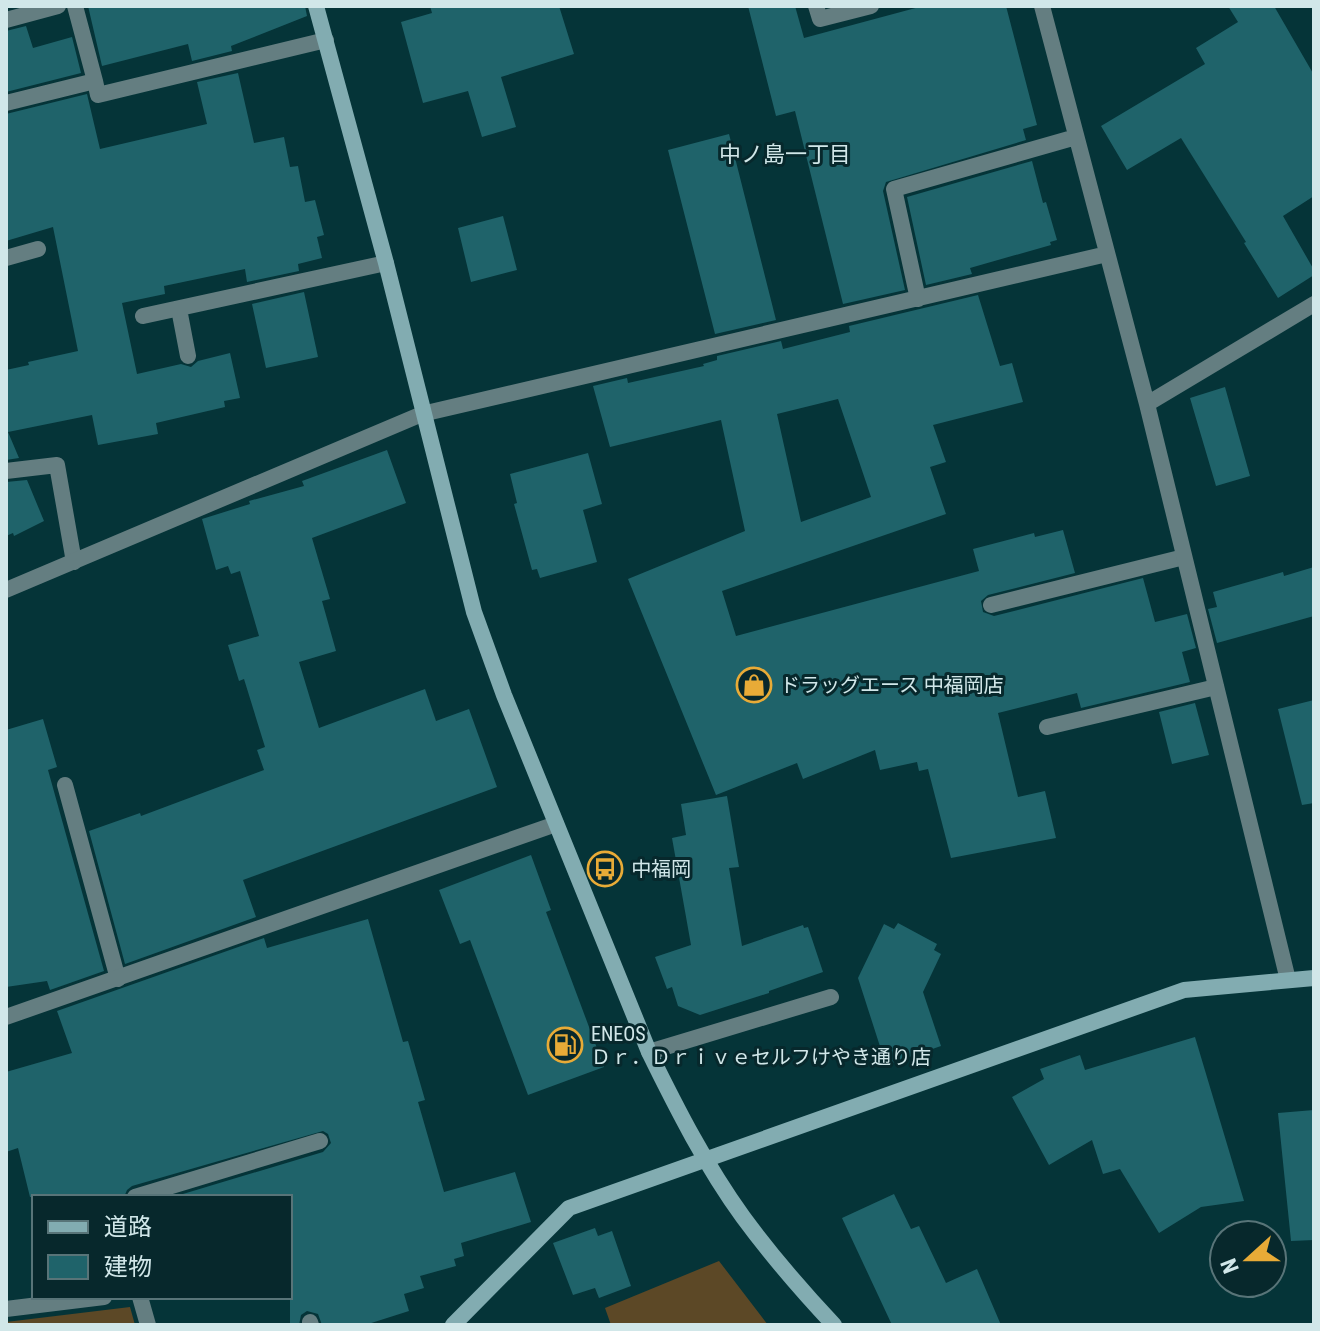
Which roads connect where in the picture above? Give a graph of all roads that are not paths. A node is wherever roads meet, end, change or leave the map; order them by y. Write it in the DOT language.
graph roads {
  1 [pos="58,6"];
  2 [pos="75,6"];
  3 [pos="316,6"];
  4 [pos="816,6"];
  5 [pos="871,6"];
  6 [pos="1042,6"];
  7 [pos="6,20"];
  8 [pos="326,40"];
  9 [pos="95,81"];
  10 [pos="6,103"];
  11 [pos="1076,137"];
  12 [pos="38,249"];
  13 [pos="1107,254"];
  14 [pos="6,258"];
  15 [pos="386,263"];
  16 [pos="918,299"];
  17 [pos="1314,304"];
  18 [pos="179,309"];
  19 [pos="143,316"];
  20 [pos="188,356"];
  21 [pos="1147,404"];
  22 [pos="422,414"];
  23 [pos="6,471"];
  24 [pos="1184,557"];
  25 [pos="74,562"];
  26 [pos="6,590"];
  27 [pos="991,605"];
  28 [pos="1216,687"];
  29 [pos="1047,727"];
  30 [pos="65,785"];
  31 [pos="556,824"];
  32 [pos="1314,978"];
  33 [pos="118,979"];
  34 [pos="1288,980"];
  35 [pos="831,997"];
  36 [pos="6,1017"];
  37 [pos="649,1052"];
  38 [pos="320,1141"];
  39 [pos="705,1160"];
  40 [pos="142,1195"];
  41 [pos="88,1299"];
  42 [pos="141,1299"];
  43 [pos="6,1309"];
  44 [pos="148,1325"];
  45 [pos="453,1325"];
  46 [pos="834,1325"];
  1 -- 7 [label="street"];
  2 -- 9 [label="street"];
  3 -- 8 [label="street"];
  4 -- 5 [label="street"];
  6 -- 11 [label="street"];
  8 -- 9 [label="street"];
  8 -- 15 [label="street"];
  9 -- 10 [label="street"];
  11 -- 13 [label="street"];
  11 -- 16 [label="street"];
  12 -- 14 [label="street"];
  13 -- 16 [label="street"];
  13 -- 21 [label="street"];
  15 -- 18 [label="street"];
  15 -- 22 [label="street"];
  16 -- 22 [label="street"];
  17 -- 21 [label="street"];
  18 -- 19 [label="street"];
  18 -- 20 [label="street"];
  21 -- 24 [label="street"];
  22 -- 25 [label="street"];
  22 -- 31 [label="street"];
  23 -- 25 [label="street"];
  24 -- 27 [label="street"];
  24 -- 28 [label="street"];
  25 -- 26 [label="street"];
  28 -- 29 [label="street"];
  28 -- 34 [label="street"];
  30 -- 33 [label="street"];
  31 -- 33 [label="street"];
  31 -- 37 [label="street"];
  32 -- 34 [label="street"];
  33 -- 36 [label="street"];
  34 -- 39 [label="street"];
  35 -- 37 [label="street"];
  37 -- 39 [label="street"];
  38 -- 40 [label="street"];
  39 -- 45 [label="street"];
  39 -- 46 [label="street"];
  41 -- 43 [label="street"];
  42 -- 44 [label="street"];
}
